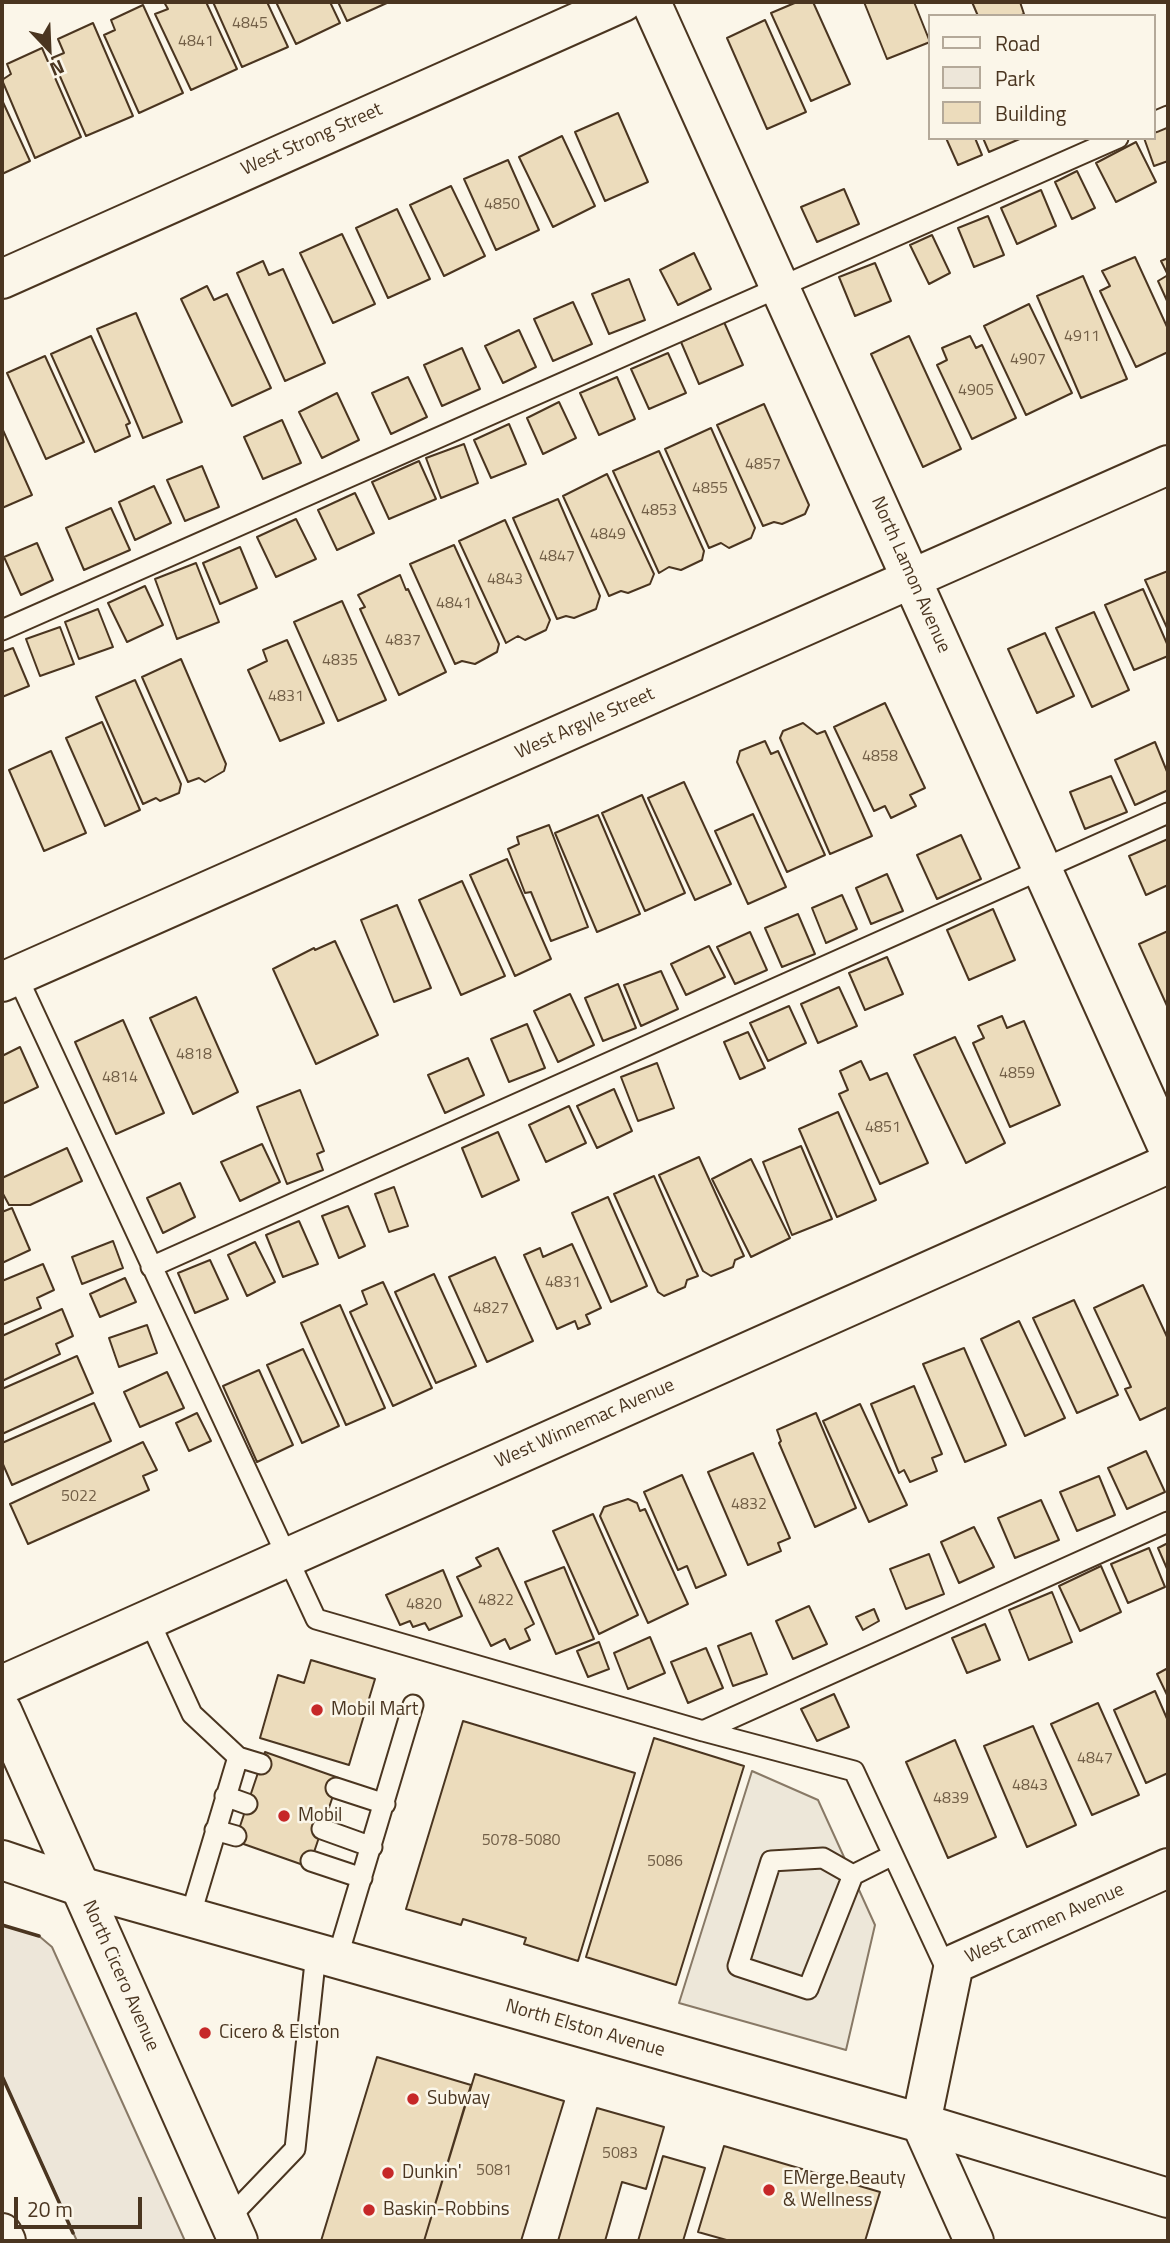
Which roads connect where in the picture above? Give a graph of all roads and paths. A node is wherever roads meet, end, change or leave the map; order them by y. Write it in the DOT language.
graph roads {
  1 [pos="623,2"];
  2 [pos="651,2"];
  3 [pos="1113,140"];
  4 [pos="2,279"];
  5 [pos="780,288"];
  6 [pos="1168,465"];
  7 [pos="912,580"];
  8 [pos="2,630"];
  9 [pos="1168,813"];
  10 [pos="1041,867"];
  11 [pos="9,979"];
  12 [pos="1168,1148"];
  13 [pos="1168,1164"];
  14 [pos="152,1266"];
  15 [pos="1168,1522"];
  16 [pos="287,1558"];
  17 [pos="149,1620"];
  18 [pos="2,1685"];
  19 [pos="413,1705"];
  20 [pos="2,1711"];
  21 [pos="703,1731"];
  22 [pos="238,1756"];
  23 [pos="261,1764"];
  24 [pos="336,1788"];
  25 [pos="225,1796"];
  26 [pos="247,1804"];
  27 [pos="385,1804"];
  28 [pos="322,1829"];
  29 [pos="215,1830"];
  30 [pos="236,1836"];
  31 [pos="372,1847"];
  32 [pos="893,1855"];
  33 [pos="2,1860"];
  34 [pos="311,1861"];
  35 [pos="1168,1868"];
  36 [pos="853,1875"];
  37 [pos="362,1878"];
  38 [pos="79,1886"];
  39 [pos="190,1917"];
  40 [pos="327,1956"];
  41 [pos="951,1980"];
  42 [pos="921,2123"];
  43 [pos="1168,2197"];
  44 [pos="234,2230"];
  45 [pos="2,2233"];
  46 [pos="6,2241"];
  47 [pos="974,2241"];
  1 -- 4 [label="main road, West Strong Street"];
  2 -- 5 [label="main road, North Lamon Avenue"];
  3 -- 5 [label="lane"];
  5 -- 7 [label="main road, North Lamon Avenue"];
  5 -- 8 [label="lane"];
  6 -- 7 [label="main road, West Argyle Street"];
  7 -- 10 [label="main road, North Lamon Avenue"];
  7 -- 11 [label="main road, West Argyle Street"];
  9 -- 10 [label="lane"];
  10 -- 12 [label="main road, North Lamon Avenue"];
  10 -- 14 [label="lane"];
  11 -- 14 [label="lane"];
  13 -- 16 [label="main road, West Winnemac Avenue"];
  14 -- 16 [label="lane"];
  15 -- 21 [label="lane"];
  16 -- 17 [label="main road, West Winnemac Avenue"];
  16 -- 21 [label="lane"];
  17 -- 18 [label="main road, West Winnemac Avenue"];
  17 -- 22 [label="lane"];
  19 -- 27 [label="lane"];
  20 -- 38 [label="main road, North Cicero Avenue"];
  21 -- 32 [label="lane"];
  22 -- 23 [label="lane"];
  22 -- 25 [label="lane"];
  24 -- 27 [label="lane"];
  25 -- 26 [label="lane"];
  25 -- 29 [label="lane"];
  27 -- 31 [label="lane"];
  28 -- 31 [label="lane"];
  29 -- 30 [label="lane"];
  29 -- 39 [label="lane"];
  31 -- 37 [label="lane"];
  32 -- 36 [label="lane"];
  32 -- 41 [label="lane"];
  33 -- 38 [label="main road, North Elston Avenue"];
  34 -- 37 [label="lane"];
  35 -- 41 [label="main road, West Carmen Avenue"];
  36 -- 36 [label="lane"];
  37 -- 40 [label="lane"];
  38 -- 39 [label="main road, North Elston Avenue"];
  38 -- 44 [label="main road, North Cicero Avenue"];
  39 -- 40 [label="main road, North Elston Avenue"];
  40 -- 42 [label="main road, North Elston Avenue"];
  40 -- 44 [label="lane"];
  41 -- 42 [label="main road, West Carmen Avenue"];
  42 -- 43 [label="main road, North Elston Avenue"];
  42 -- 47 [label="main road"];
  45 -- 46 [label="main road"];
}
